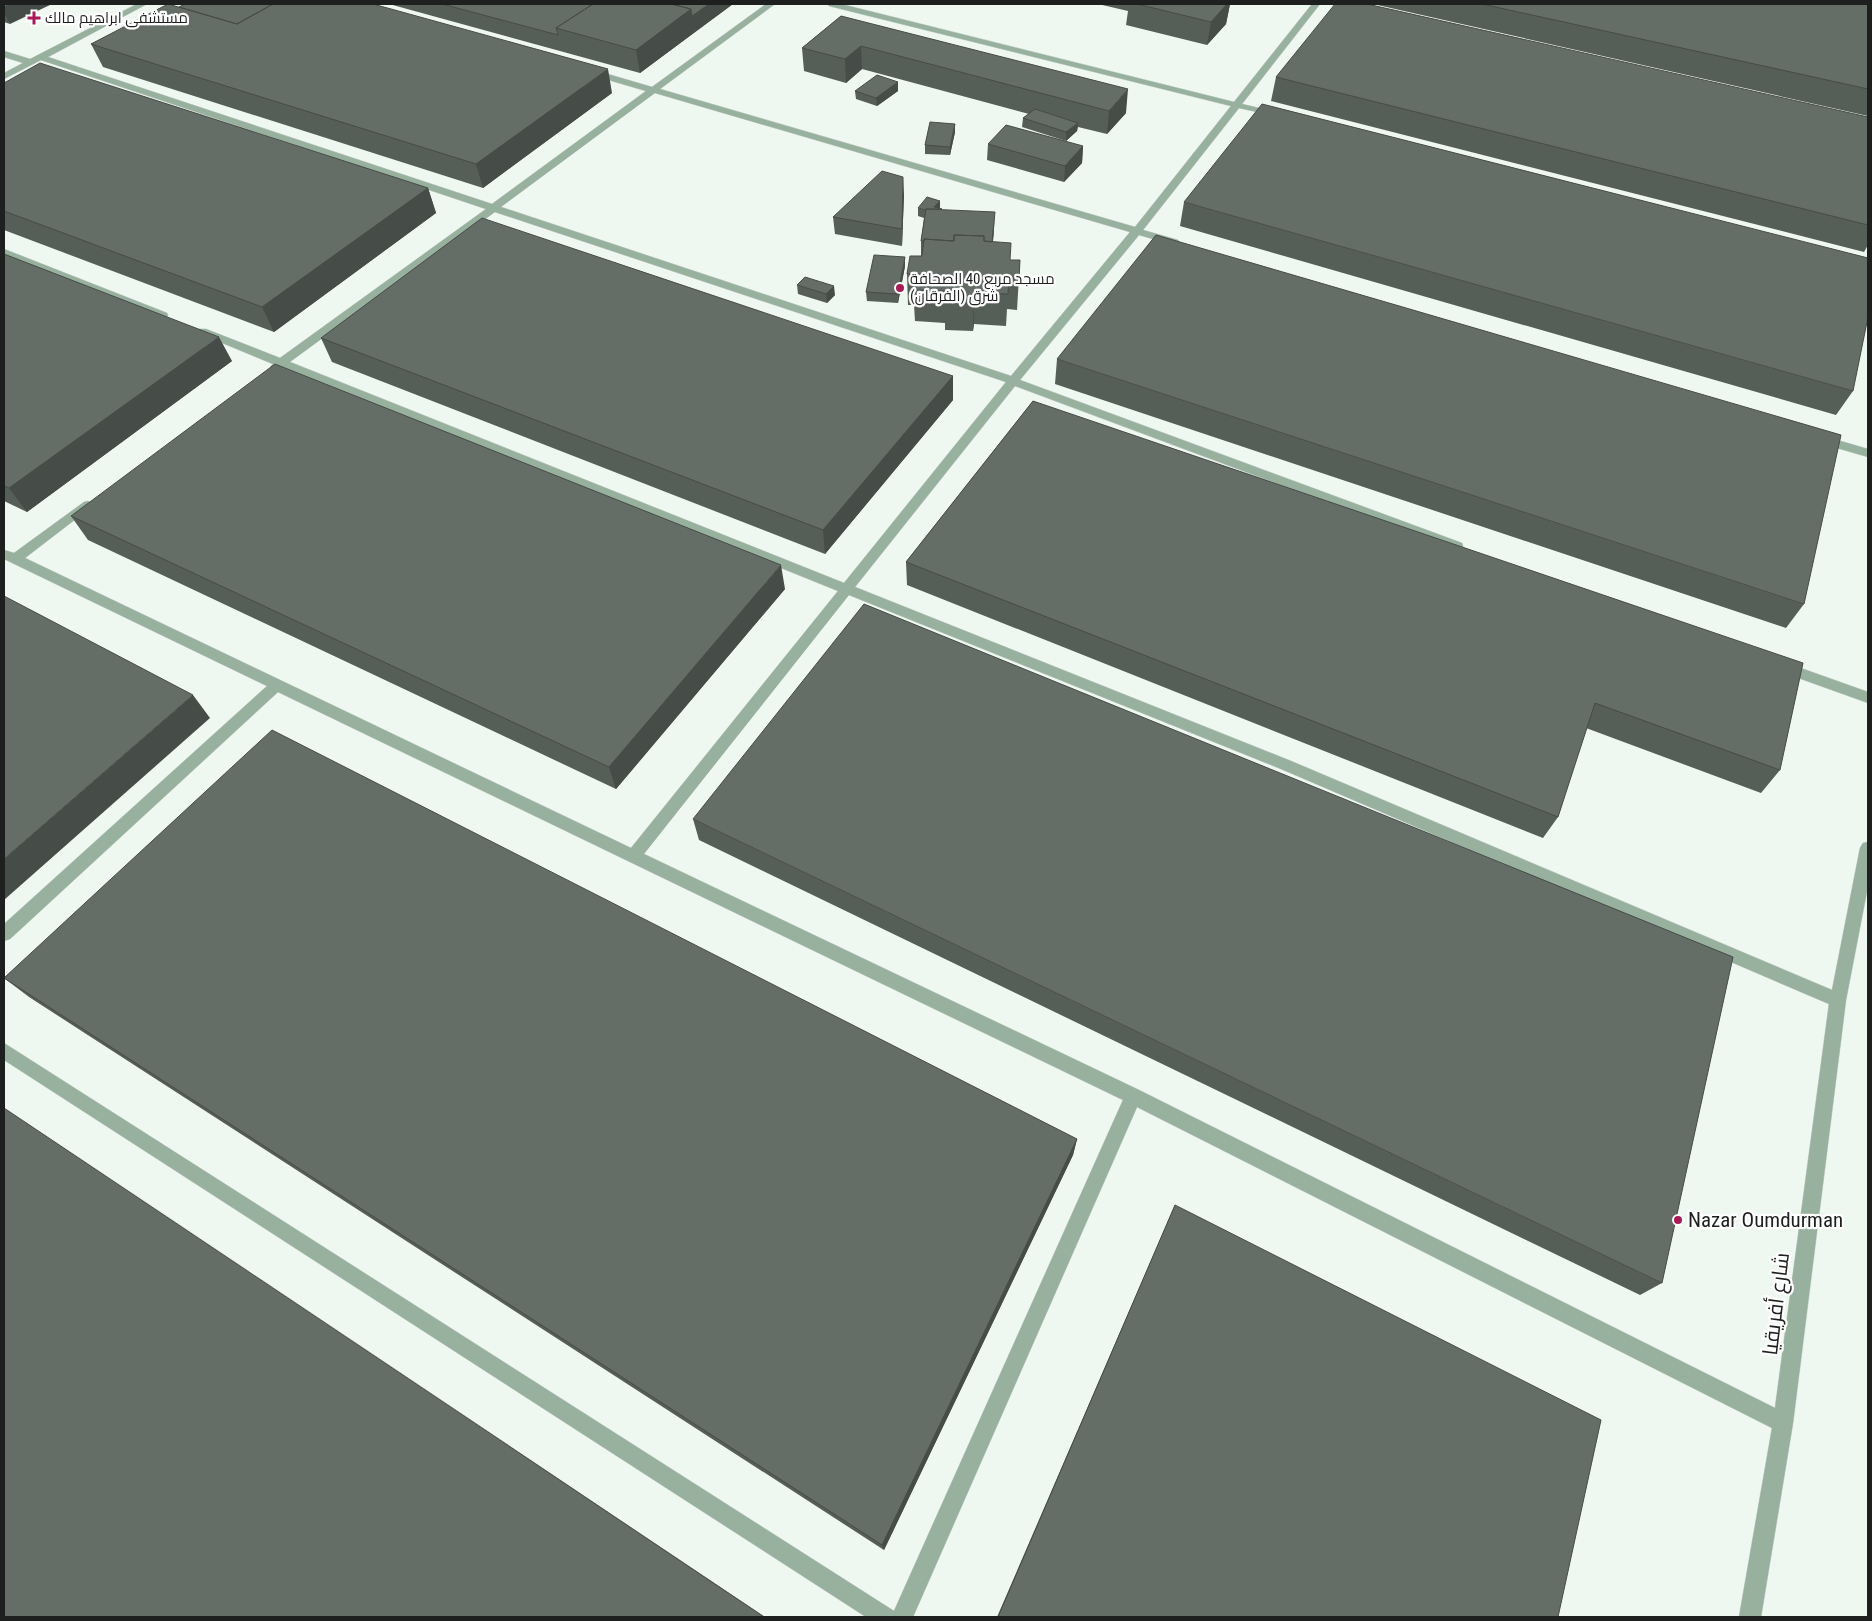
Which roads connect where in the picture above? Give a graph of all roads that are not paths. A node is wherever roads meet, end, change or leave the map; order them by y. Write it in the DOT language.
graph roads {
  1 [pos="144,4"];
  2 [pos="771,4"];
  3 [pos="832,4"];
  4 [pos="1316,5"];
  5 [pos="4,54"];
  6 [pos="41,57"];
  7 [pos="30,62"];
  8 [pos="577,68"];
  9 [pos="4,76"];
  10 [pos="654,90"];
  11 [pos="1236,104"];
  12 [pos="1284,117"];
  13 [pos="494,207"];
  14 [pos="1137,231"];
  15 [pos="1184,245"];
  16 [pos="4,252"];
  17 [pos="282,363"];
  18 [pos="266,374"];
  19 [pos="1014,381"];
  20 [pos="1811,436"];
  21 [pos="1868,453"];
  22 [pos="94,502"];
  23 [pos="1469,550"];
  24 [pos="9,557"];
  25 [pos="846,589"];
  26 [pos="1766,660"];
  27 [pos="277,685"];
  28 [pos="1868,698"];
  29 [pos="1868,848"];
  30 [pos="633,856"];
  31 [pos="4,934"];
  32 [pos="1838,1000"];
  33 [pos="4,1051"];
  34 [pos="1133,1096"];
  35 [pos="1783,1423"];
  36 [pos="885,1617"];
  37 [pos="902,1617"];
  38 [pos="1750,1617"];
  1 -- 6 [label="street"];
  2 -- 10 [label="street"];
  3 -- 11 [label="street"];
  4 -- 11 [label="street"];
  5 -- 7 [label="street"];
  6 -- 7 [label="street"];
  6 -- 13 [label="street"];
  7 -- 9 [label="street"];
  8 -- 10 [label="street"];
  10 -- 13 [label="street"];
  10 -- 14 [label="street"];
  11 -- 12 [label="street"];
  11 -- 14 [label="street"];
  13 -- 17 [label="street"];
  13 -- 19 [label="street"];
  14 -- 15 [label="street"];
  14 -- 19 [label="street"];
  16 -- 17 [label="street"];
  17 -- 18 [label="street"];
  17 -- 25 [label="street"];
  19 -- 23 [label="street"];
  19 -- 25 [label="street"];
  20 -- 21 [label="street"];
  22 -- 24 [label="street"];
  24 -- 27 [label="street"];
  25 -- 30 [label="street"];
  25 -- 32 [label="street"];
  26 -- 28 [label="street"];
  27 -- 30 [label="street"];
  27 -- 31 [label="street"];
  29 -- 32 [label="street, شارع أفريقيا"];
  30 -- 34 [label="street"];
  32 -- 35 [label="street, شارع أفريقيا"];
  33 -- 36 [label="street"];
  34 -- 35 [label="street"];
  34 -- 37 [label="street"];
  35 -- 38 [label="street, شارع أفريقيا"];
}
